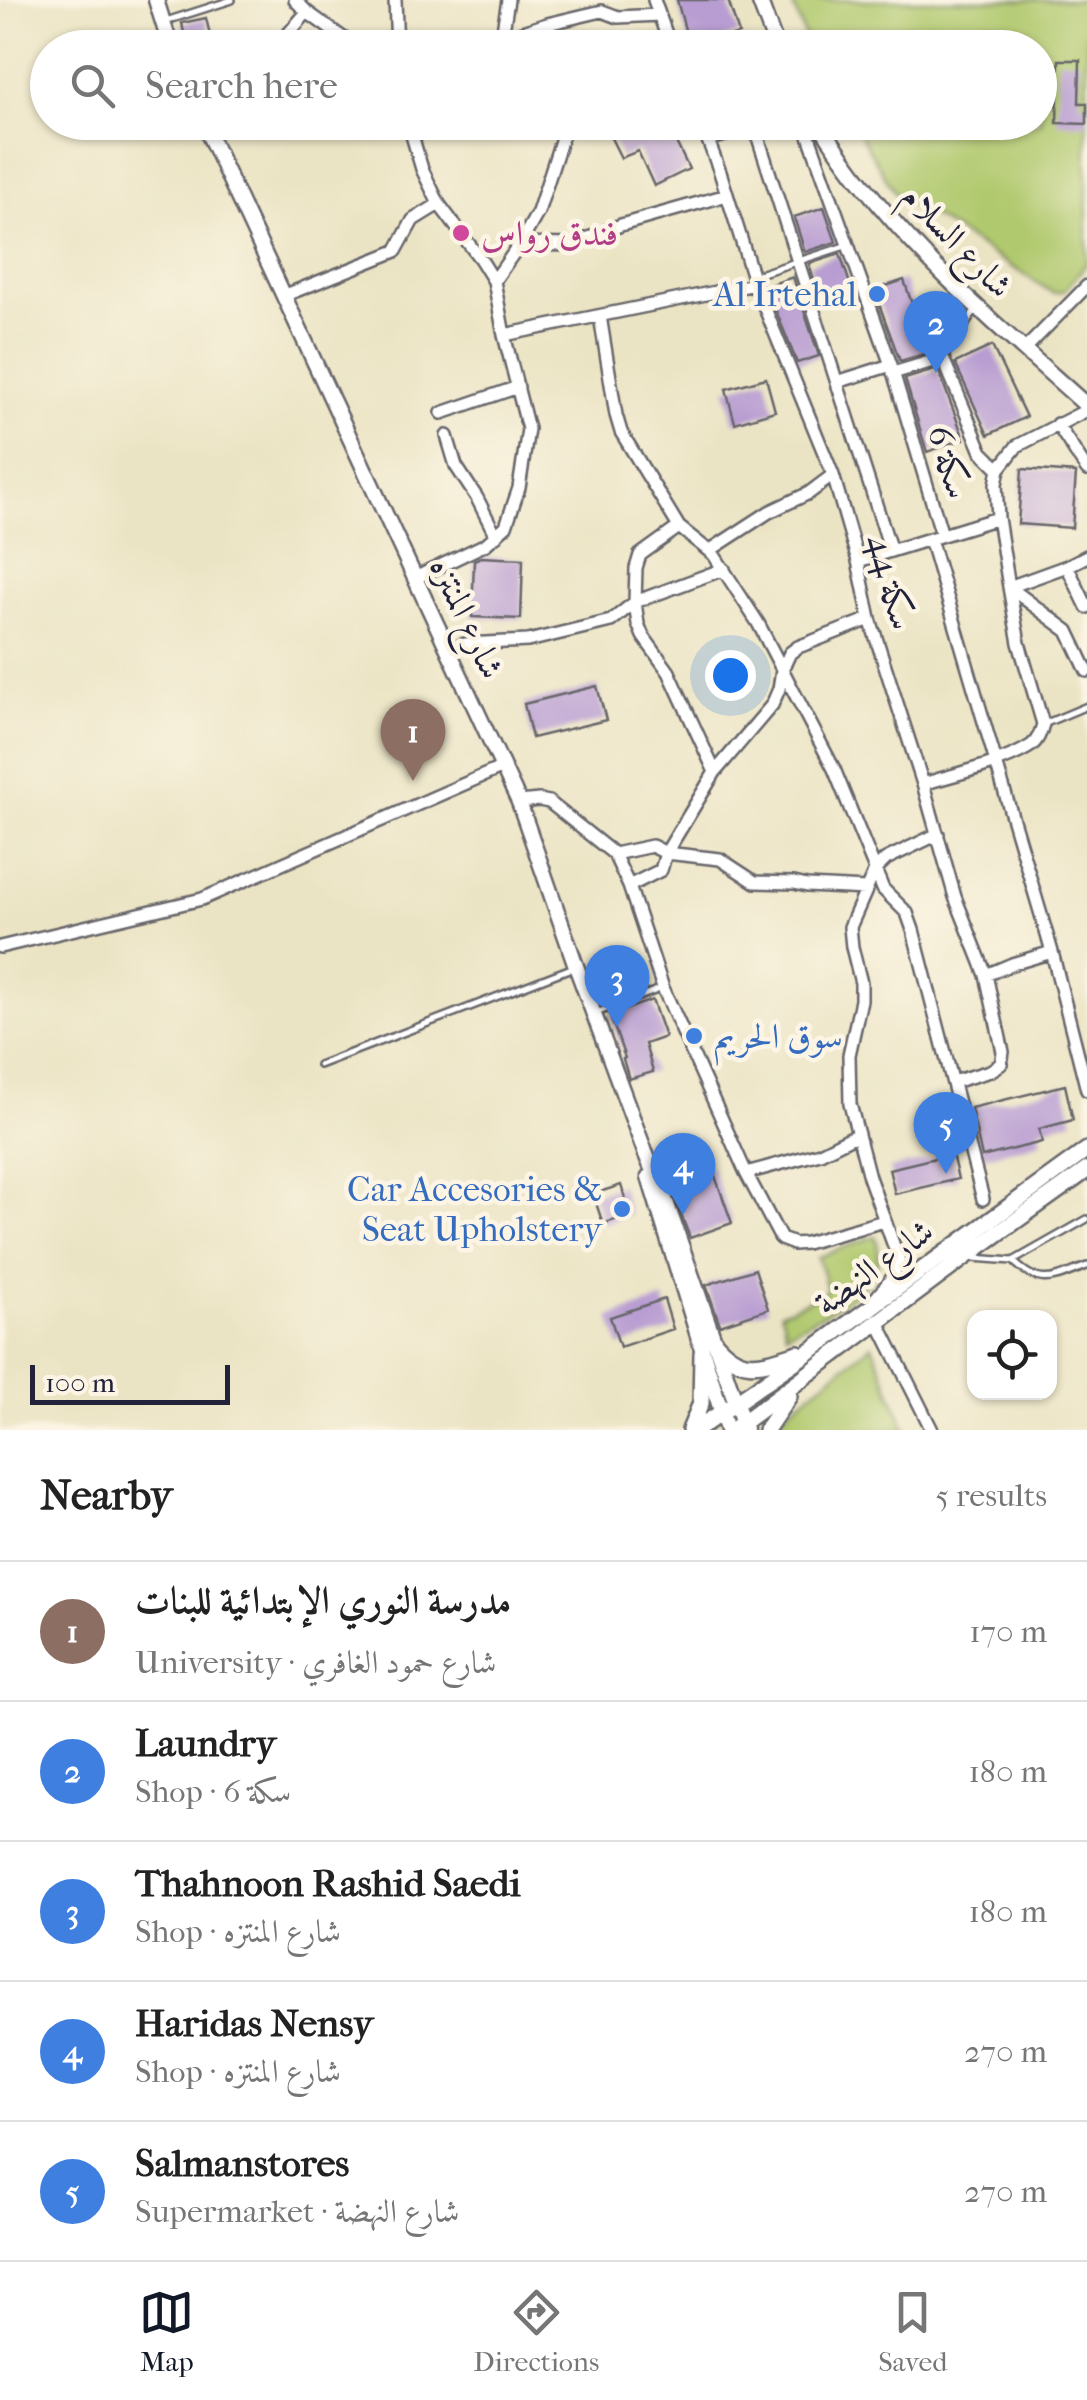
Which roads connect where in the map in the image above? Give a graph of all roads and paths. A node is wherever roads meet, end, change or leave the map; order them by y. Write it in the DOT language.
graph roads {
  1 [pos="156,0"];
  2 [pos="232,0"];
  3 [pos="296,0"];
  4 [pos="395,0"];
  5 [pos="508,0"];
  6 [pos="654,0"];
  7 [pos="759,0"];
  8 [pos="308,12"];
  9 [pos="659,14"];
  10 [pos="163,22"];
  11 [pos="547,24"];
  12 [pos="166,30"];
  13 [pos="293,30"];
  14 [pos="332,30"];
  15 [pos="396,30"];
  16 [pos="502,30"];
  17 [pos="531,30"];
  18 [pos="550,30"];
  19 [pos="662,30"];
  20 [pos="771,30"];
  21 [pos="211,140"];
  22 [pos="413,140"];
  23 [pos="561,140"];
  24 [pos="708,140"];
  25 [pos="765,140"];
  26 [pos="810,140"];
  27 [pos="830,140"];
  28 [pos="727,195"];
  29 [pos="439,204"];
  30 [pos="520,244"];
  31 [pos="848,245"];
  32 [pos="798,261"];
  33 [pos="754,280"];
  34 [pos="494,281"];
  35 [pos="1087,286"];
  36 [pos="284,296"];
  37 [pos="978,307"];
  38 [pos="600,316"];
  39 [pos="504,336"];
  40 [pos="1024,350"];
  41 [pos="944,358"];
  42 [pos="892,369"];
  43 [pos="837,382"];
  44 [pos="518,388"];
  45 [pos="1086,412"];
  46 [pos="442,414"];
  47 [pos="1057,424"];
  48 [pos="447,436"];
  49 [pos="999,469"];
  50 [pos="1087,470"];
  51 [pos="833,475"];
  52 [pos="998,518"];
  53 [pos="679,526"];
  54 [pos="496,536"];
  55 [pos="936,537"];
  56 [pos="709,551"];
  57 [pos="891,551"];
  58 [pos="1087,556"];
  59 [pos="858,561"];
  60 [pos="1067,566"];
  61 [pos="724,569"];
  62 [pos="416,578"];
  63 [pos="1008,587"];
  64 [pos="635,602"];
  65 [pos="1087,607"];
  66 [pos="870,619"];
  67 [pos="450,650"];
  68 [pos="782,670"];
  69 [pos="1087,672"];
  70 [pos="1087,706"];
  71 [pos="1043,724"];
  72 [pos="997,761"];
  73 [pos="503,768"];
  74 [pos="715,772"];
  75 [pos="923,784"];
  76 [pos="519,802"];
  77 [pos="938,834"];
  78 [pos="614,854"];
  79 [pos="666,854"];
  80 [pos="874,870"];
  81 [pos="629,886"];
  82 [pos="866,889"];
  83 [pos="0,947"];
  84 [pos="1052,952"];
  85 [pos="576,966"];
  86 [pos="986,975"];
  87 [pos="663,988"];
  88 [pos="594,1014"];
  89 [pos="319,1065"];
  90 [pos="953,1082"];
  91 [pos="1087,1090"];
  92 [pos="858,1134"];
  93 [pos="1087,1150"];
  94 [pos="1087,1170"];
  95 [pos="746,1173"];
  96 [pos="983,1199"];
  97 [pos="1087,1219"];
  98 [pos="884,1220"];
  99 [pos="965,1257"];
  100 [pos="1013,1261"];
  101 [pos="1087,1266"];
  102 [pos="872,1317"];
  103 [pos="708,1346"];
  104 [pos="816,1347"];
  105 [pos="802,1378"];
  106 [pos="736,1402"];
  107 [pos="722,1412"];
  108 [pos="737,1428"];
  109 [pos="693,1430"];
  110 [pos="766,1430"];
  111 [pos="932,1430"];
  1 -- 10 [label="street"];
  2 -- 10 [label="lane"];
  3 -- 8 [label="street"];
  4 -- 15 [label="street"];
  5 -- 16 [label="street"];
  6 -- 9 [label="street"];
  7 -- 20 [label="street"];
  8 -- 13 [label="street"];
  8 -- 14 [label="street"];
  9 -- 11 [label="street"];
  9 -- 19 [label="street"];
  10 -- 12 [label="street"];
  11 -- 17 [label="street"];
  11 -- 18 [label="street"];
  21 -- 36 [label="street, شارع المنتزه"];
  22 -- 29 [label="street"];
  23 -- 30 [label="street"];
  24 -- 28 [label="street, سكة 44"];
  25 -- 32 [label="street"];
  26 -- 31 [label="street, سكة 6"];
  27 -- 37 [label="street, شارع السلام"];
  28 -- 30 [label="street"];
  28 -- 33 [label="street, سكة 44"];
  29 -- 34 [label="street"];
  29 -- 36 [label="street"];
  30 -- 34 [label="street"];
  31 -- 32 [label="lane"];
  31 -- 42 [label="street, سكة 6"];
  32 -- 33 [label="lane"];
  32 -- 43 [label="street"];
  33 -- 38 [label="street"];
  33 -- 51 [label="street, سكة 44"];
  34 -- 39 [label="street"];
  35 -- 40 [label="street"];
  36 -- 62 [label="street, شارع المنتزه"];
  37 -- 40 [label="street, شارع السلام"];
  37 -- 41 [label="lane"];
  38 -- 39 [label="street"];
  38 -- 53 [label="street"];
  39 -- 44 [label="street"];
  40 -- 45 [label="street, شارع السلام"];
  41 -- 42 [label="street"];
  41 -- 49 [label="street"];
  42 -- 43 [label="street"];
  42 -- 55 [label="street, سكة 6"];
  43 -- 57 [label="street"];
  44 -- 46 [label="street"];
  44 -- 54 [label="street"];
  45 -- 47 [label="street"];
  47 -- 49 [label="street"];
  47 -- 50 [label="street"];
  48 -- 54 [label="street"];
  49 -- 52 [label="street"];
  51 -- 56 [label="street"];
  51 -- 59 [label="street, سكة 44"];
  52 -- 55 [label="street"];
  52 -- 63 [label="street"];
  53 -- 56 [label="street"];
  53 -- 64 [label="street"];
  54 -- 62 [label="street"];
  55 -- 57 [label="street"];
  55 -- 72 [label="street, سكة 6"];
  56 -- 61 [label="street"];
  57 -- 59 [label="street"];
  58 -- 60 [label="street"];
  59 -- 66 [label="street, سكة 44"];
  60 -- 63 [label="street"];
  60 -- 65 [label="street"];
  61 -- 64 [label="street"];
  61 -- 68 [label="street"];
  62 -- 67 [label="street, شارع المنتزه"];
  63 -- 69 [label="street"];
  63 -- 71 [label="street"];
  64 -- 67 [label="street"];
  64 -- 74 [label="street"];
  66 -- 68 [label="street"];
  66 -- 75 [label="street, سكة 44"];
  67 -- 73 [label="street, شارع المنتزه"];
  68 -- 74 [label="street"];
  68 -- 80 [label="street"];
  70 -- 71 [label="lane"];
  71 -- 72 [label="street"];
  72 -- 75 [label="street"];
  72 -- 84 [label="street, سكة 6"];
  73 -- 76 [label="street, شارع المنتزه"];
  73 -- 83 [label="street"];
  74 -- 79 [label="street"];
  75 -- 77 [label="street, سكة 44"];
  76 -- 78 [label="street"];
  76 -- 85 [label="street, شارع المنتزه"];
  77 -- 80 [label="street"];
  77 -- 86 [label="street, سكة 44"];
  78 -- 79 [label="street"];
  78 -- 81 [label="street"];
  79 -- 81 [label="street"];
  79 -- 82 [label="street"];
  80 -- 82 [label="street"];
  80 -- 90 [label="street"];
  81 -- 87 [label="street"];
  82 -- 92 [label="street"];
  84 -- 86 [label="street"];
  84 -- 91 [label="street, سكة 6"];
  85 -- 88 [label="street, شارع المنتزه"];
  85 -- 89 [label="lane"];
  86 -- 90 [label="street, سكة 44"];
  87 -- 88 [label="lane"];
  87 -- 95 [label="street"];
  88 -- 103 [label="street, شارع المنتزه"];
  90 -- 96 [label="street"];
  92 -- 95 [label="street"];
  92 -- 98 [label="street"];
  93 -- 102 [label="main road, شارع النهضة"];
  94 -- 99 [label="main road, شارع النهضة"];
  95 -- 98 [label="street"];
  97 -- 100 [label="lane"];
  98 -- 102 [label="street"];
  99 -- 100 [label="lane"];
  99 -- 102 [label="main road, شارع النهضة"];
  100 -- 101 [label="lane"];
  102 -- 104 [label="main road, شارع النهضة"];
  102 -- 105 [label="main road, شارع النهضة"];
  102 -- 111 [label="street"];
  103 -- 104 [label="main road"];
  103 -- 106 [label="street, شارع المنتزه"];
  103 -- 107 [label="street, شارع المنتزه"];
  103 -- 109 [label="main road"];
  104 -- 106 [label="main road, شارع النهضة"];
  105 -- 108 [label="main road, شارع النهضة"];
  105 -- 110 [label="main road"];
  106 -- 107 [label="main road, شارع النهضة"];
  106 -- 108 [label="street, شارع المنتزه"];
  107 -- 108 [label="street, شارع المنتزه"];
  107 -- 109 [label="main road, شارع النهضة"];
}
